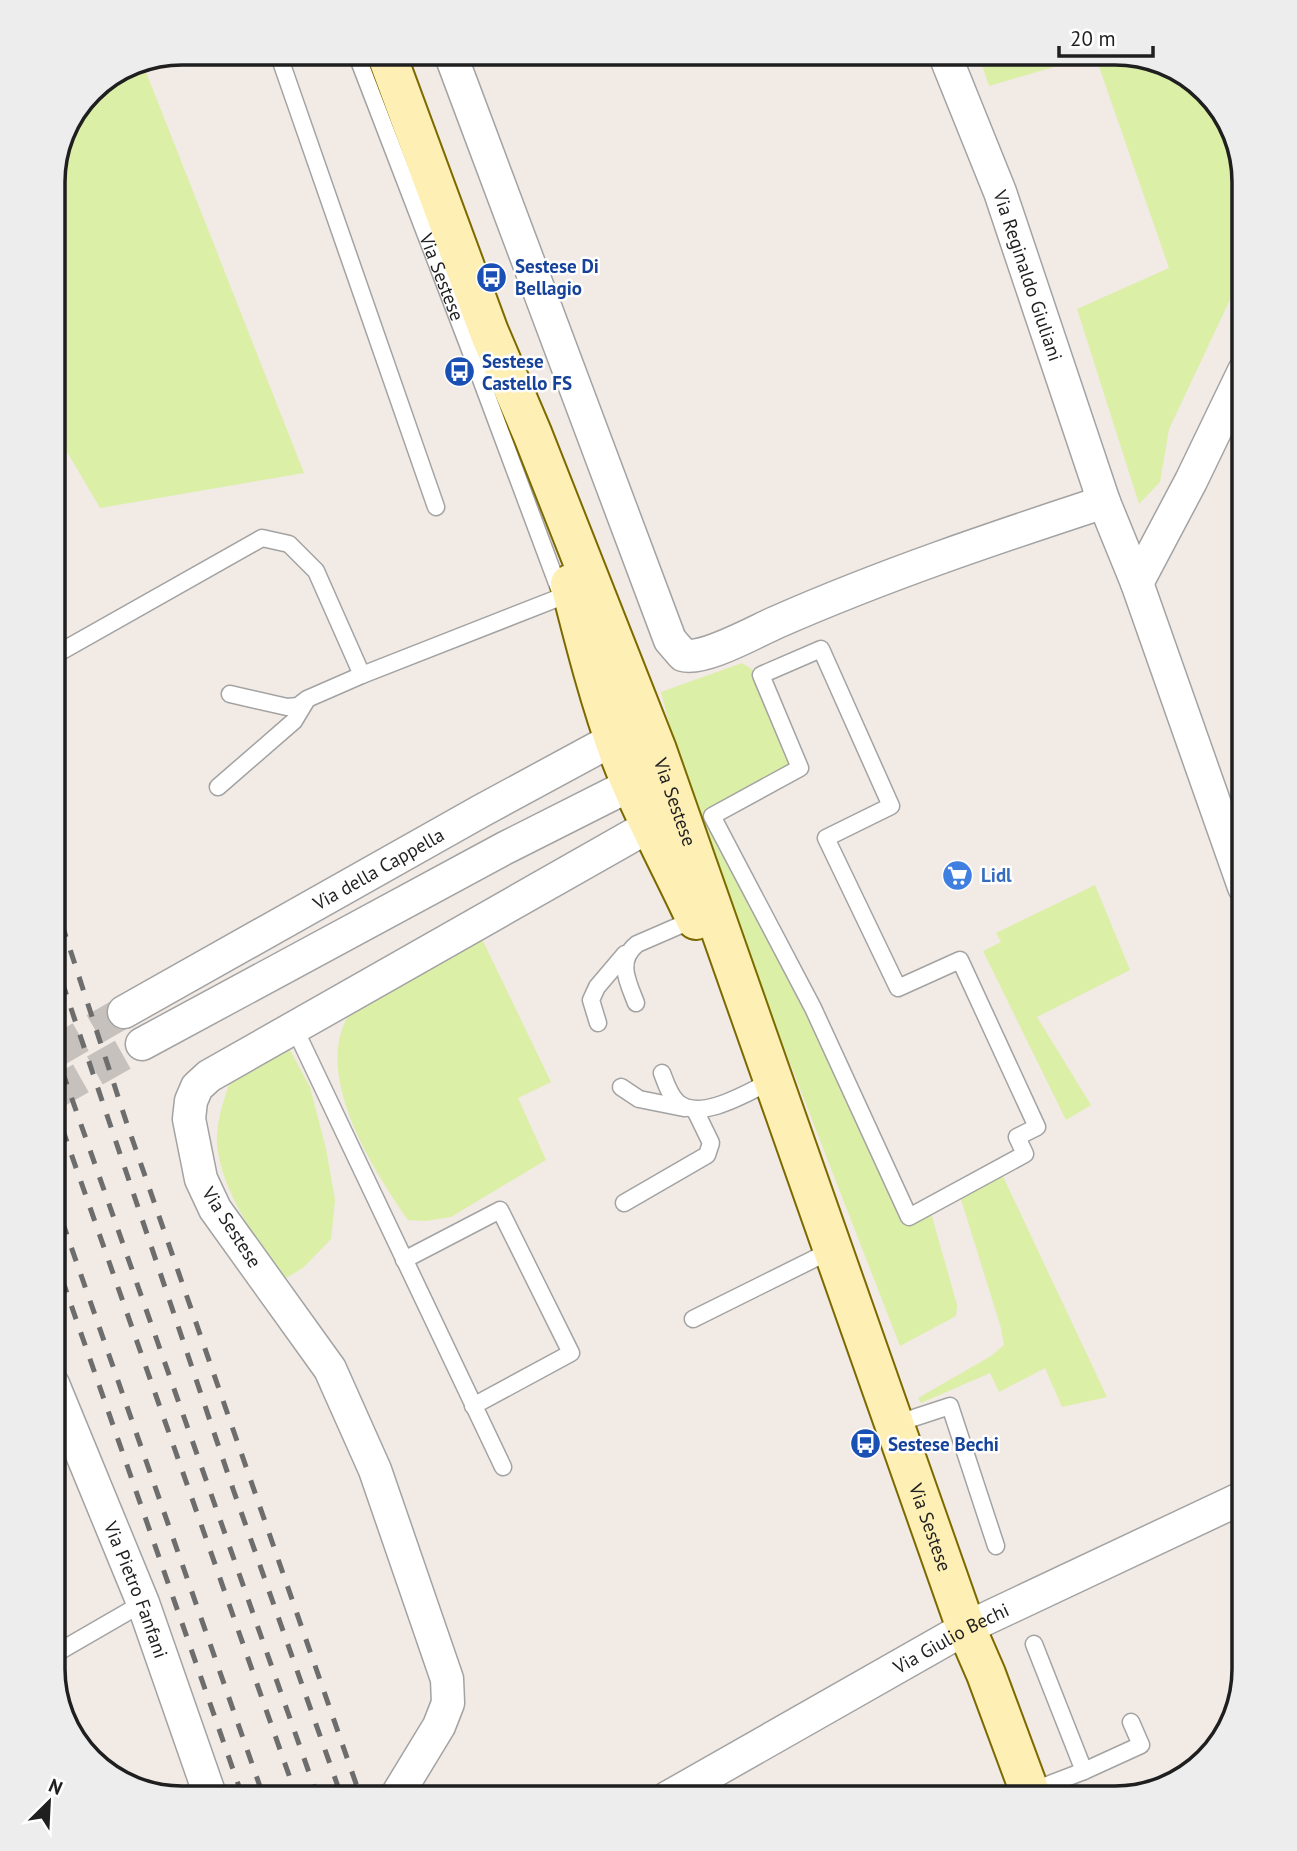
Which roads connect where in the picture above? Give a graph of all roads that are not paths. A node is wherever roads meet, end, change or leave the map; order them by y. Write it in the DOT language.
graph roads {
  1 [pos="283,65"];
  2 [pos="361,65"];
  3 [pos="391,65"];
  4 [pos="455,65"];
  5 [pos="949,65"];
  6 [pos="1232,396"];
  7 [pos="1104,502"];
  8 [pos="436,507"];
  9 [pos="1137,583"];
  10 [pos="582,596"];
  11 [pos="65,649"];
  12 [pos="362,675"];
  13 [pos="761,675"];
  14 [pos="230,694"];
  15 [pos="307,699"];
  16 [pos="624,761"];
  17 [pos="218,787"];
  18 [pos="651,825"];
  19 [pos="1232,853"];
  20 [pos="706,906"];
  21 [pos="629,950"];
  22 [pos="636,1003"];
  23 [pos="124,1013"];
  24 [pos="598,1023"];
  25 [pos="294,1027"];
  26 [pos="142,1044"];
  27 [pos="662,1073"];
  28 [pos="771,1081"];
  29 [pos="621,1087"];
  30 [pos="692,1110"];
  31 [pos="624,1203"];
  32 [pos="834,1249"];
  33 [pos="404,1260"];
  34 [pos="692,1319"];
  35 [pos="473,1405"];
  36 [pos="65,1415"];
  37 [pos="895,1424"];
  38 [pos="503,1467"];
  39 [pos="1232,1503"];
  40 [pos="996,1546"];
  41 [pos="143,1603"];
  42 [pos="966,1628"];
  43 [pos="1034,1644"];
  44 [pos="65,1648"];
  45 [pos="1131,1722"];
  46 [pos="1084,1771"];
  47 [pos="207,1786"];
  48 [pos="402,1786"];
  49 [pos="688,1786"];
  50 [pos="1027,1786"];
  51 [pos="1050,1786"];
  1 -- 8 [label="lane"];
  2 -- 10 [label="lane, Via Sestese"];
  3 -- 10 [label="main road, Via Sestese"];
  4 -- 7 [label="street"];
  5 -- 7 [label="street, Via Reginaldo Giuliani"];
  6 -- 9 [label="street"];
  7 -- 9 [label="street, Via Reginaldo Giuliani"];
  9 -- 19 [label="street, Via Reginaldo Giuliani"];
  10 -- 12 [label="lane"];
  10 -- 16 [label="street"];
  10 -- 16 [label="main road, Via Sestese"];
  10 -- 20 [label="main road, Via Sestese"];
  11 -- 12 [label="lane"];
  12 -- 15 [label="lane"];
  13 -- 13 [label="lane"];
  14 -- 15 [label="lane"];
  15 -- 17 [label="lane"];
  16 -- 18 [label="main road, Via Sestese"];
  16 -- 20 [label="street"];
  16 -- 23 [label="street, Via della Cappella"];
  16 -- 26 [label="street"];
  18 -- 20 [label="main road, Via Sestese"];
  18 -- 25 [label="street, Via Sestese"];
  20 -- 21 [label="lane"];
  20 -- 28 [label="main road, Via Sestese"];
  21 -- 22 [label="lane"];
  21 -- 24 [label="lane"];
  25 -- 33 [label="lane"];
  25 -- 48 [label="street, Via Sestese"];
  27 -- 30 [label="lane"];
  28 -- 30 [label="lane"];
  28 -- 32 [label="main road, Via Sestese"];
  29 -- 30 [label="lane"];
  30 -- 31 [label="lane"];
  32 -- 34 [label="lane"];
  32 -- 37 [label="main road, Via Sestese"];
  33 -- 35 [label="lane"];
  33 -- 35 [label="lane"];
  35 -- 38 [label="lane"];
  36 -- 41 [label="street, Via Pietro Fanfani"];
  37 -- 40 [label="lane"];
  37 -- 42 [label="main road, Via Sestese"];
  39 -- 42 [label="street, Via Giulio Bechi"];
  41 -- 44 [label="lane"];
  41 -- 47 [label="street, Via Pietro Fanfani"];
  42 -- 49 [label="street, Via Giulio Bechi"];
  42 -- 50 [label="main road, Via Sestese"];
  43 -- 46 [label="lane"];
  45 -- 46 [label="lane"];
  46 -- 51 [label="lane"];
}
